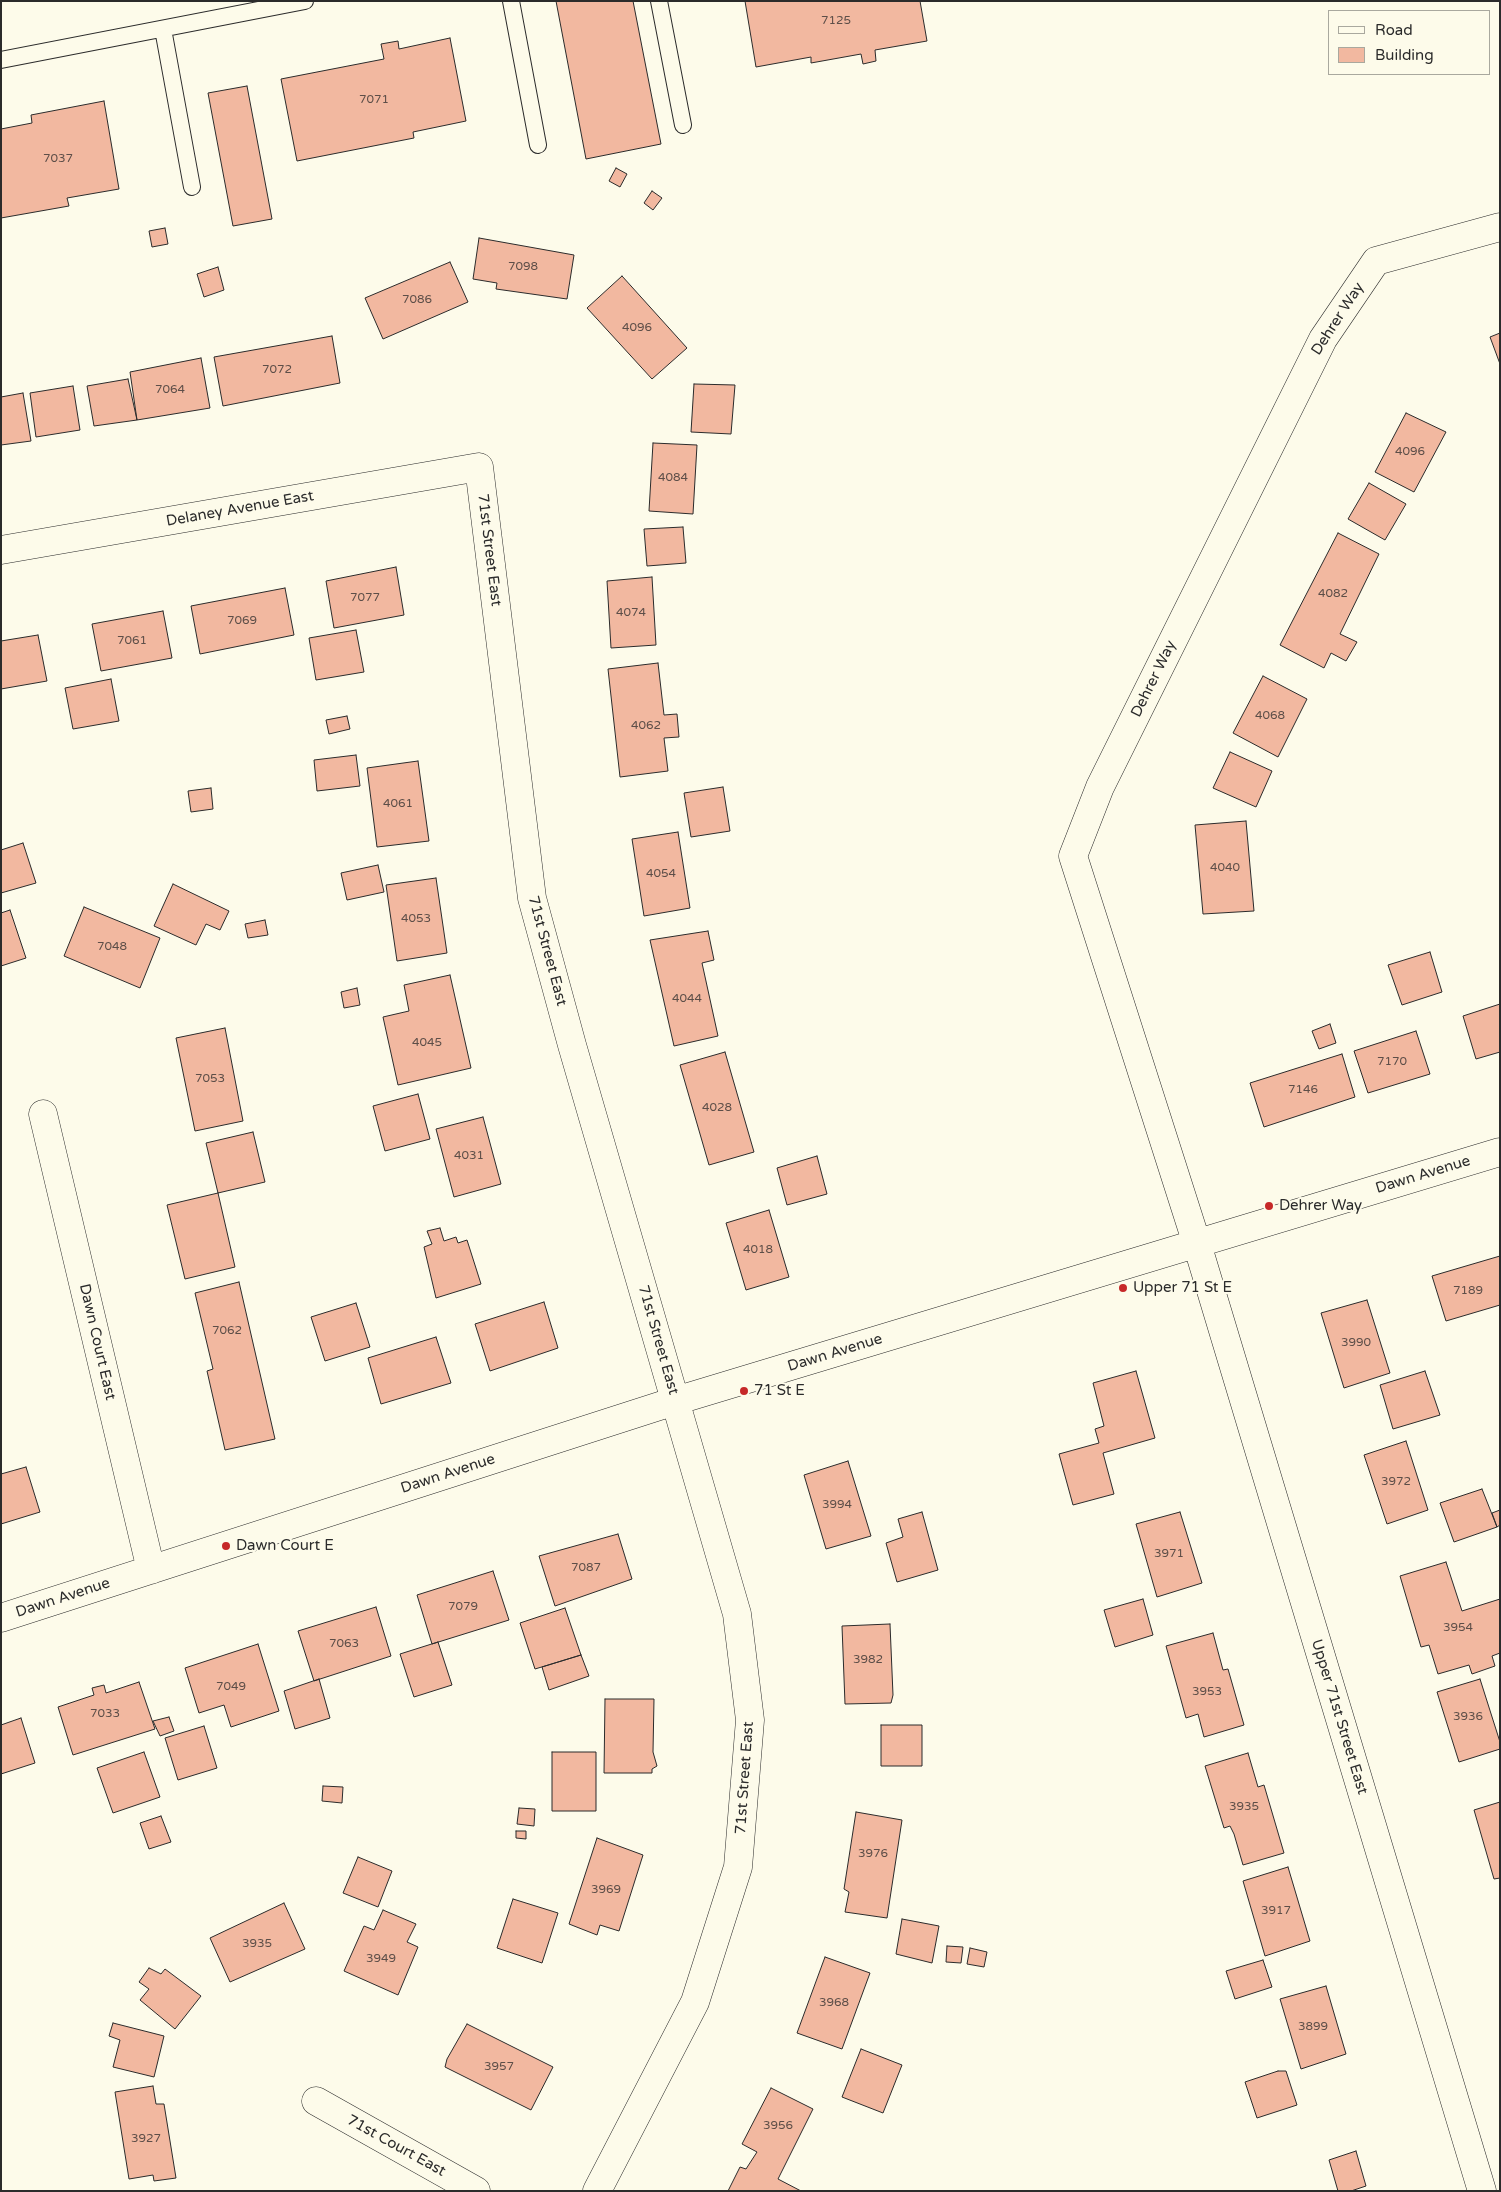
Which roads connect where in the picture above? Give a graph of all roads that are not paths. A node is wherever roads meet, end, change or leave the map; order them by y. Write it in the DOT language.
graph roads {
  1 [pos="305,1"];
  2 [pos="511,1"];
  3 [pos="659,1"];
  4 [pos="163,29"];
  5 [pos="1,60"];
  6 [pos="683,124"];
  7 [pos="538,145"];
  8 [pos="192,187"];
  9 [pos="1500,227"];
  10 [pos="479,467"];
  11 [pos="1,550"];
  12 [pos="43,1114"];
  13 [pos="1500,1152"];
  14 [pos="1197,1244"];
  15 [pos="675,1401"];
  16 [pos="151,1570"];
  17 [pos="1,1618"];
  18 [pos="316,2100"];
  19 [pos="476,2191"];
  20 [pos="597,2191"];
  21 [pos="1482,2191"];
  1 -- 4 [label="lane"];
  2 -- 7 [label="lane"];
  3 -- 6 [label="lane"];
  4 -- 5 [label="lane"];
  4 -- 8 [label="lane"];
  9 -- 14 [label="street, Dehrer Way"];
  10 -- 11 [label="street, Delaney Avenue East"];
  10 -- 15 [label="street, 71st Street East"];
  12 -- 16 [label="street, Dawn Court East"];
  13 -- 14 [label="street, Dawn Avenue"];
  14 -- 15 [label="street, Dawn Avenue"];
  14 -- 21 [label="street, Upper 71st Street East"];
  15 -- 16 [label="street, Dawn Avenue"];
  15 -- 20 [label="street, 71st Street East"];
  16 -- 17 [label="street, Dawn Avenue"];
  18 -- 19 [label="street, 71st Court East"];
}
